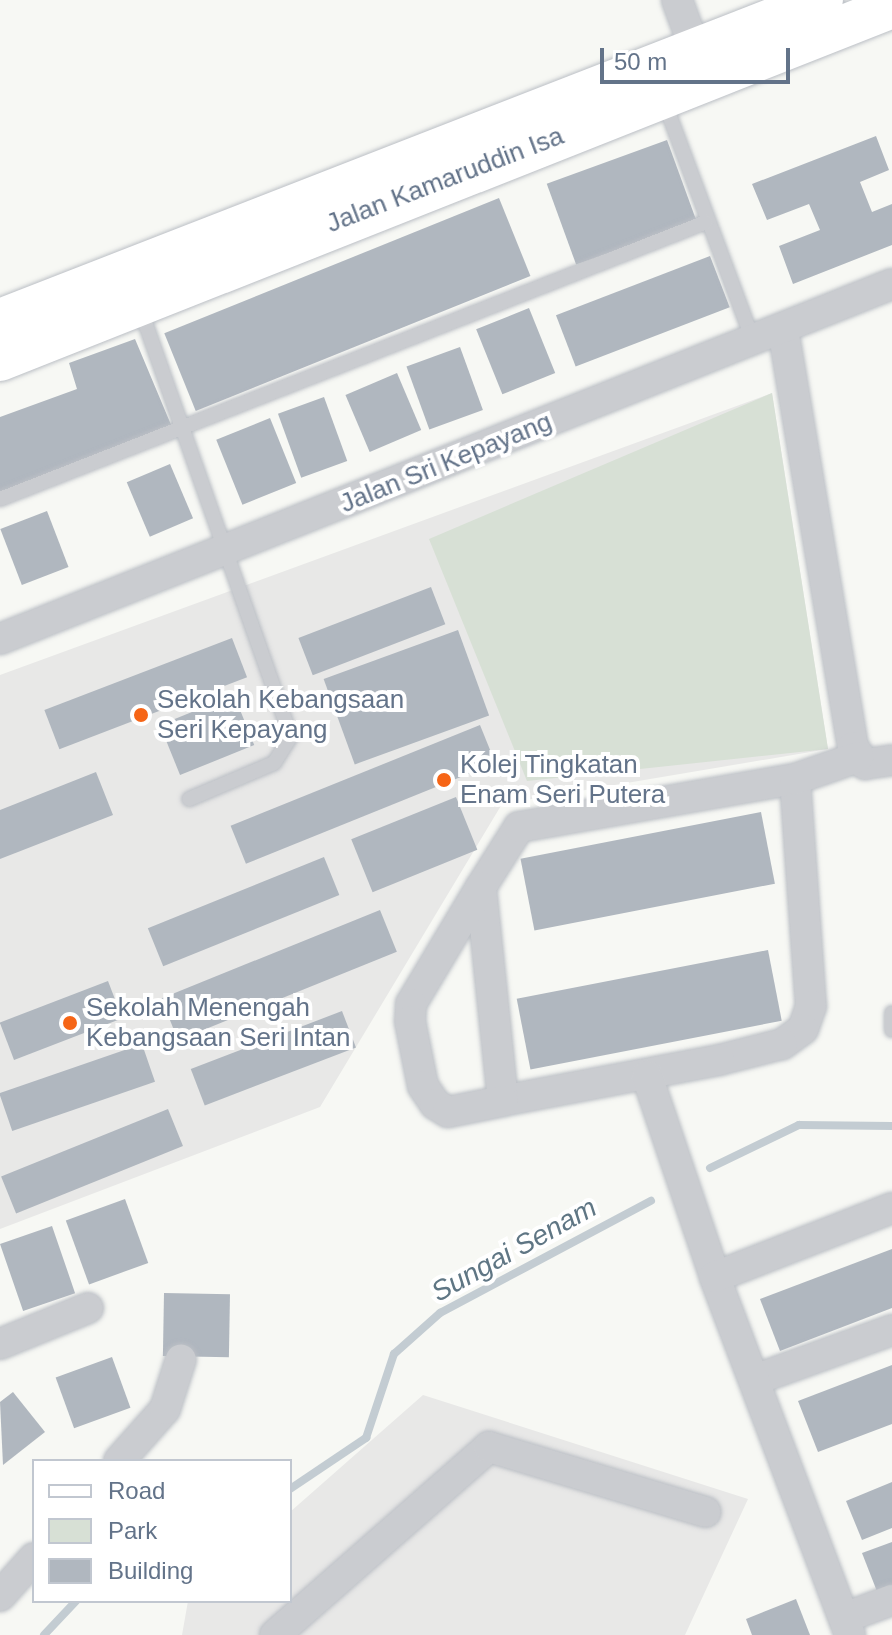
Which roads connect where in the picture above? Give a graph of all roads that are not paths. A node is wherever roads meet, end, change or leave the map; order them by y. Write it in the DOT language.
graph roads {
  1 [pos="677,0"];
  2 [pos="822,0"];
  3 [pos="892,7"];
  4 [pos="695,49"];
  5 [pos="656,81"];
  6 [pos="706,222"];
  7 [pos="892,284"];
  8 [pos="137,300"];
  9 [pos="0,320"];
  10 [pos="783,329"];
  11 [pos="753,341"];
  12 [pos="0,360"];
  13 [pos="177,428"];
  14 [pos="0,499"];
  15 [pos="226,550"];
  16 [pos="0,639"];
  17 [pos="858,757"];
  18 [pos="892,760"];
  19 [pos="795,779"];
  20 [pos="189,799"];
  21 [pos="481,887"];
  22 [pos="892,1013"];
  23 [pos="892,1030"];
  24 [pos="647,1076"];
  25 [pos="503,1101"];
  26 [pos="892,1208"];
  27 [pos="715,1277"];
  28 [pos="88,1308"];
  29 [pos="892,1330"];
  30 [pos="0,1344"];
  31 [pos="181,1359"];
  32 [pos="754,1380"];
  33 [pos="121,1459"];
  34 [pos="705,1512"];
  35 [pos="32,1560"];
  36 [pos="0,1596"];
  37 [pos="892,1600"];
  38 [pos="847,1627"];
  39 [pos="275,1635"];
  1 -- 4 [label="street"];
  2 -- 4 [label="main road, Jalan Kamaruddin Isa"];
  3 -- 5 [label="main road, Jalan Kamaruddin Isa"];
  4 -- 5 [label="main road, Jalan Kamaruddin Isa"];
  5 -- 6 [label="lane"];
  5 -- 8 [label="main road, Jalan Kamaruddin Isa"];
  5 -- 9 [label="main road, Jalan Kamaruddin Isa"];
  6 -- 11 [label="lane"];
  6 -- 13 [label="lane"];
  7 -- 10 [label="street, Jalan Sri Kepayang"];
  8 -- 12 [label="main road, Jalan Kamaruddin Isa"];
  8 -- 13 [label="lane"];
  10 -- 11 [label="street, Jalan Sri Kepayang"];
  10 -- 17 [label="street"];
  11 -- 15 [label="street, Jalan Sri Kepayang"];
  13 -- 14 [label="lane"];
  13 -- 15 [label="lane"];
  15 -- 16 [label="street, Jalan Sri Kepayang"];
  15 -- 20 [label="lane"];
  17 -- 18 [label="street"];
  17 -- 19 [label="street"];
  19 -- 21 [label="street"];
  19 -- 24 [label="street"];
  21 -- 25 [label="street"];
  21 -- 25 [label="street"];
  22 -- 23 [label="lane"];
  24 -- 25 [label="street"];
  24 -- 27 [label="street"];
  26 -- 27 [label="street"];
  27 -- 32 [label="street"];
  28 -- 30 [label="street"];
  29 -- 32 [label="street"];
  31 -- 33 [label="street"];
  32 -- 38 [label="street"];
  34 -- 39 [label="street"];
  35 -- 36 [label="street"];
  37 -- 38 [label="street"];
}
